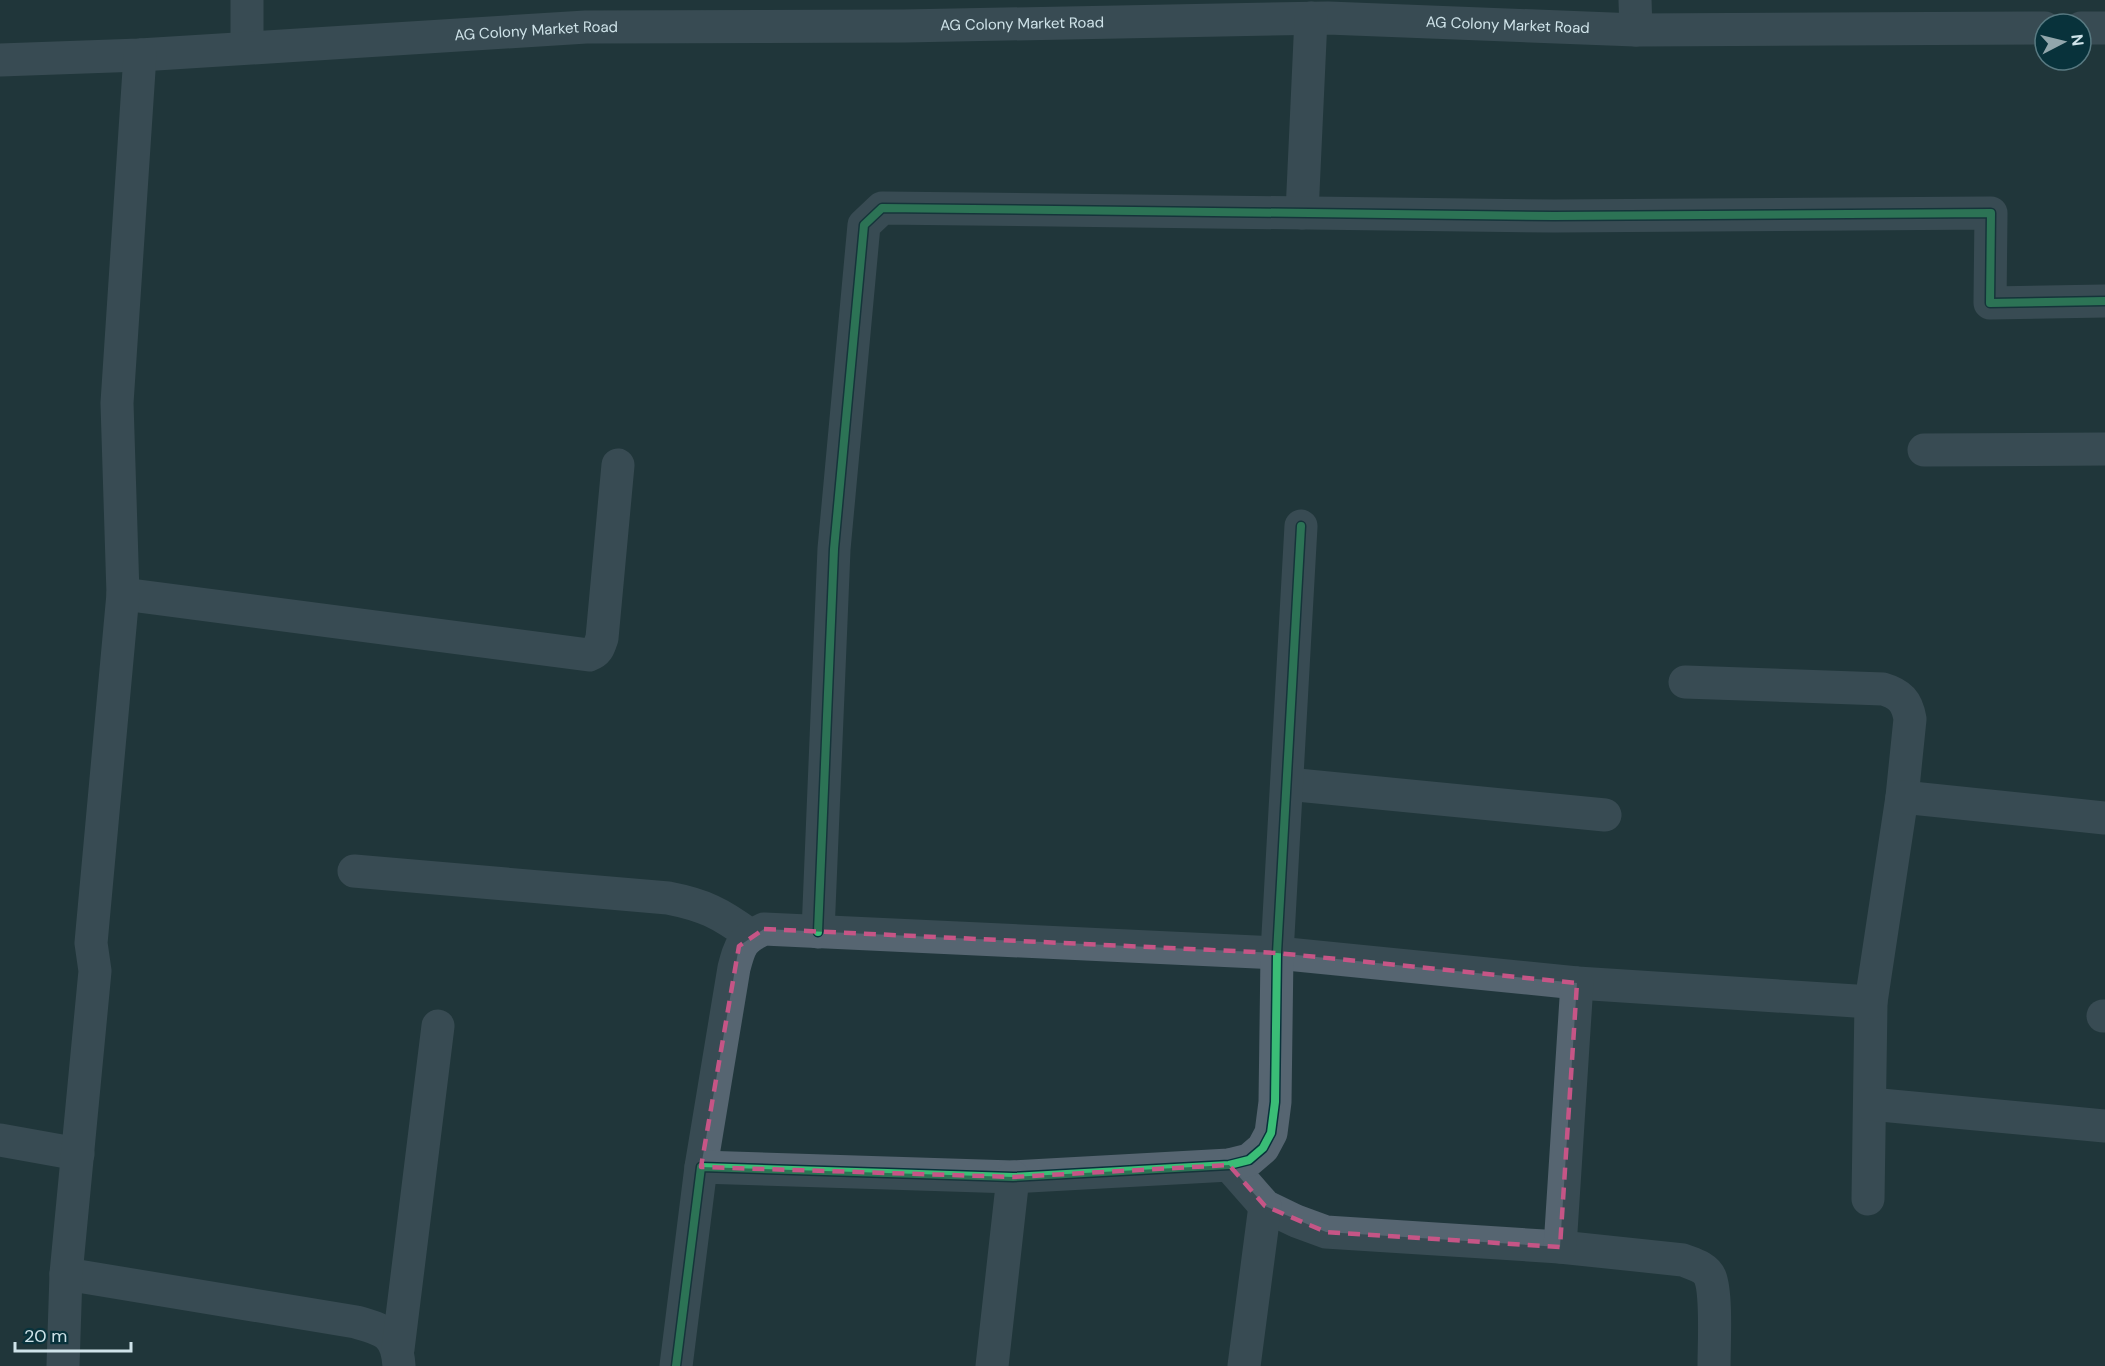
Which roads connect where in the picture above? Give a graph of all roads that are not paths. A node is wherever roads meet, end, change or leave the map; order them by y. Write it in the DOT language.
graph roads {
  1 [pos="247,0"];
  2 [pos="586,13"];
  3 [pos="904,13"];
  4 [pos="1635,15"];
  5 [pos="1311,18"];
  6 [pos="2033,28"];
  7 [pos="247,47"];
  8 [pos="140,55"];
  9 [pos="0,60"];
  10 [pos="1302,213"];
  11 [pos="2105,301"];
  12 [pos="2105,448"];
  13 [pos="1924,450"];
  14 [pos="618,465"];
  15 [pos="1301,526"];
  16 [pos="123,594"];
  17 [pos="1685,682"];
  18 [pos="1287,784"];
  19 [pos="1902,797"];
  20 [pos="1605,814"];
  21 [pos="2105,818"];
  22 [pos="354,872"];
  23 [pos="818,932"];
  24 [pos="750,935"];
  25 [pos="1277,953"];
  26 [pos="1577,983"];
  27 [pos="1871,1002"];
  28 [pos="438,1026"];
  29 [pos="1870,1104"];
  30 [pos="2105,1126"];
  31 [pos="0,1140"];
  32 [pos="78,1154"];
  33 [pos="1229,1165"];
  34 [pos="701,1167"];
  35 [pos="1013,1177"];
  36 [pos="1868,1199"];
  37 [pos="1265,1206"];
  38 [pos="1560,1247"];
  39 [pos="66,1274"];
  40 [pos="399,1358"];
  41 [pos="63,1366"];
  42 [pos="676,1366"];
  43 [pos="992,1366"];
  44 [pos="1244,1366"];
  45 [pos="1714,1366"];
  1 -- 7 [label="street"];
  2 -- 3 [label="street, AG Colony Market Road"];
  2 -- 7 [label="street, AG Colony Market Road"];
  3 -- 5 [label="street, AG Colony Market Road"];
  4 -- 5 [label="street, AG Colony Market Road"];
  4 -- 6 [label="street, AG Colony Market Road"];
  5 -- 10 [label="street"];
  7 -- 8 [label="street, AG Colony Market Road"];
  8 -- 9 [label="street, AG Colony Market Road"];
  8 -- 16 [label="street"];
  10 -- 11 [label="street"];
  10 -- 23 [label="street"];
  12 -- 13 [label="street"];
  14 -- 16 [label="street"];
  15 -- 18 [label="street"];
  16 -- 32 [label="street"];
  17 -- 19 [label="street"];
  18 -- 20 [label="street"];
  18 -- 25 [label="street"];
  19 -- 21 [label="street"];
  19 -- 27 [label="street"];
  22 -- 24 [label="street"];
  23 -- 24 [label="street"];
  23 -- 25 [label="street"];
  24 -- 34 [label="street"];
  25 -- 26 [label="street"];
  25 -- 33 [label="street"];
  26 -- 27 [label="street"];
  26 -- 38 [label="street"];
  27 -- 29 [label="street"];
  28 -- 40 [label="street"];
  29 -- 30 [label="street"];
  29 -- 36 [label="street"];
  31 -- 32 [label="street"];
  32 -- 39 [label="street"];
  33 -- 35 [label="street"];
  33 -- 37 [label="street"];
  34 -- 35 [label="street"];
  34 -- 42 [label="street"];
  35 -- 43 [label="street"];
  37 -- 38 [label="street"];
  37 -- 44 [label="street"];
  38 -- 45 [label="street"];
  39 -- 40 [label="street"];
  39 -- 41 [label="street"];
}
